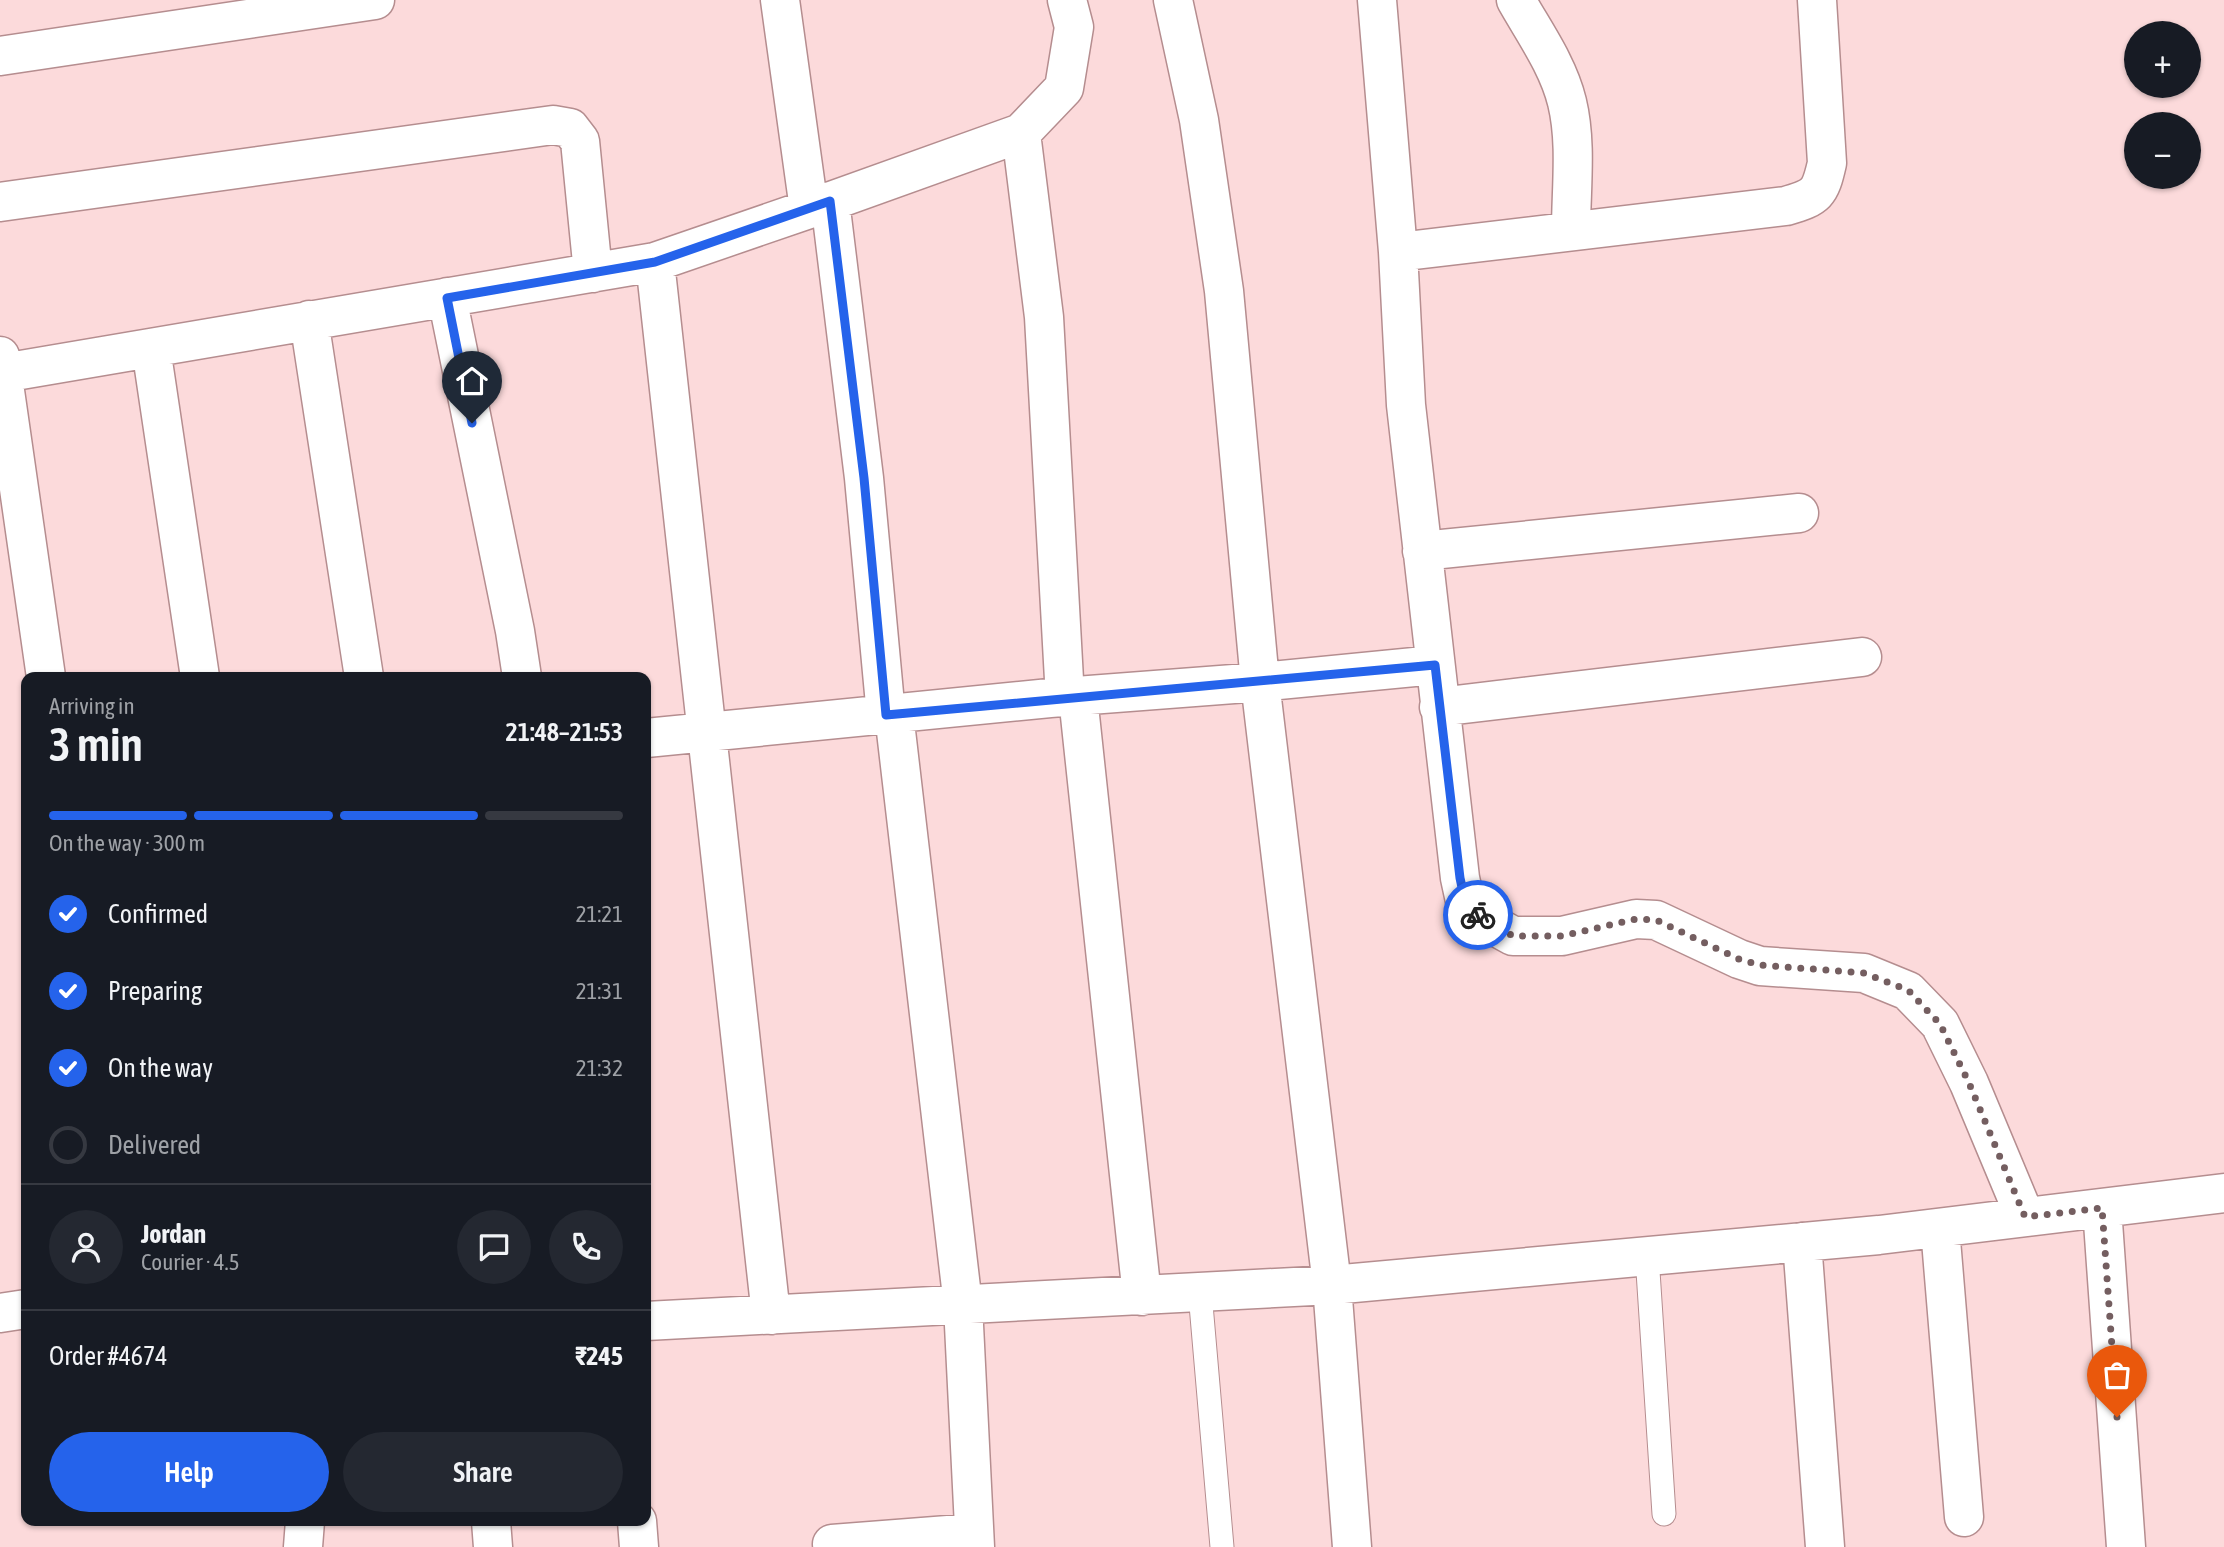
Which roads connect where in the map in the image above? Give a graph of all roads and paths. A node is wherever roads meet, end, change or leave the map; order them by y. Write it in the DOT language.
graph roads {
  1 [pos="375,0"];
  2 [pos="780,0"];
  3 [pos="1067,0"];
  4 [pos="1173,0"];
  5 [pos="1377,0"];
  6 [pos="1516,0"];
  7 [pos="1817,0"];
  8 [pos="0,56"];
  9 [pos="1021,133"];
  10 [pos="0,202"];
  11 [pos="820,205"];
  12 [pos="1571,231"];
  13 [pos="1398,251"];
  14 [pos="655,262"];
  15 [pos="593,273"];
  16 [pos="447,298"];
  17 [pos="309,320"];
  18 [pos="151,348"];
  19 [pos="1,364"];
  20 [pos="1799,513"];
  21 [pos="1422,551"];
  22 [pos="1862,657"];
  23 [pos="1435,665"];
  24 [pos="45,672"];
  25 [pos="199,672"];
  26 [pos="363,672"];
  27 [pos="521,672"];
  28 [pos="1260,682"];
  29 [pos="1071,697"];
  30 [pos="1439,707"];
  31 [pos="890,714"];
  32 [pos="707,732"];
  33 [pos="651,738"];
  34 [pos="2224,1193"];
  35 [pos="2102,1208"];
  36 [pos="2025,1217"];
  37 [pos="1940,1228"];
  38 [pos="1802,1242"];
  39 [pos="1647,1256"];
  40 [pos="1332,1285"];
  41 [pos="1200,1293"];
  42 [pos="1142,1296"];
  43 [pos="963,1305"];
  44 [pos="21,1310"];
  45 [pos="0,1313"];
  46 [pos="771,1315"];
  47 [pos="651,1321"];
  48 [pos="1664,1514"];
  49 [pos="1964,1517"];
  50 [pos="304,1526"];
  51 [pos="491,1526"];
  52 [pos="637,1526"];
  53 [pos="974,1540"];
  54 [pos="832,1544"];
  55 [pos="303,1547"];
  56 [pos="493,1547"];
  57 [pos="639,1547"];
  58 [pos="1222,1547"];
  59 [pos="1352,1547"];
  60 [pos="1825,1547"];
  61 [pos="2126,1547"];
  1 -- 8 [label="street"];
  2 -- 11 [label="street"];
  3 -- 9 [label="street"];
  4 -- 28 [label="street"];
  5 -- 13 [label="street"];
  6 -- 12 [label="street"];
  7 -- 12 [label="street"];
  9 -- 11 [label="street"];
  9 -- 29 [label="street"];
  10 -- 15 [label="street"];
  11 -- 14 [label="street"];
  11 -- 31 [label="street"];
  12 -- 13 [label="street"];
  13 -- 21 [label="street"];
  14 -- 15 [label="street"];
  14 -- 32 [label="street"];
  15 -- 16 [label="street"];
  16 -- 17 [label="street"];
  16 -- 27 [label="street"];
  17 -- 18 [label="street"];
  17 -- 26 [label="street"];
  18 -- 19 [label="street"];
  18 -- 25 [label="street"];
  19 -- 24 [label="street"];
  20 -- 21 [label="street"];
  21 -- 23 [label="street"];
  22 -- 30 [label="street"];
  23 -- 28 [label="street"];
  23 -- 30 [label="street"];
  28 -- 29 [label="street"];
  28 -- 40 [label="street"];
  29 -- 31 [label="street"];
  29 -- 42 [label="street"];
  30 -- 36 [label="street"];
  31 -- 32 [label="street"];
  31 -- 43 [label="street"];
  32 -- 33 [label="street"];
  32 -- 46 [label="street"];
  34 -- 35 [label="street"];
  35 -- 36 [label="street"];
  35 -- 61 [label="street"];
  36 -- 37 [label="street"];
  37 -- 38 [label="street"];
  37 -- 49 [label="street"];
  38 -- 39 [label="street"];
  38 -- 60 [label="street"];
  39 -- 40 [label="street"];
  39 -- 48 [label="lane"];
  40 -- 41 [label="street"];
  40 -- 59 [label="street"];
  41 -- 42 [label="street"];
  41 -- 58 [label="lane"];
  42 -- 43 [label="street"];
  43 -- 46 [label="street"];
  43 -- 53 [label="street"];
  44 -- 45 [label="street"];
  46 -- 47 [label="street"];
  50 -- 55 [label="street"];
  51 -- 56 [label="street"];
  52 -- 57 [label="street"];
  53 -- 54 [label="street"];
}
